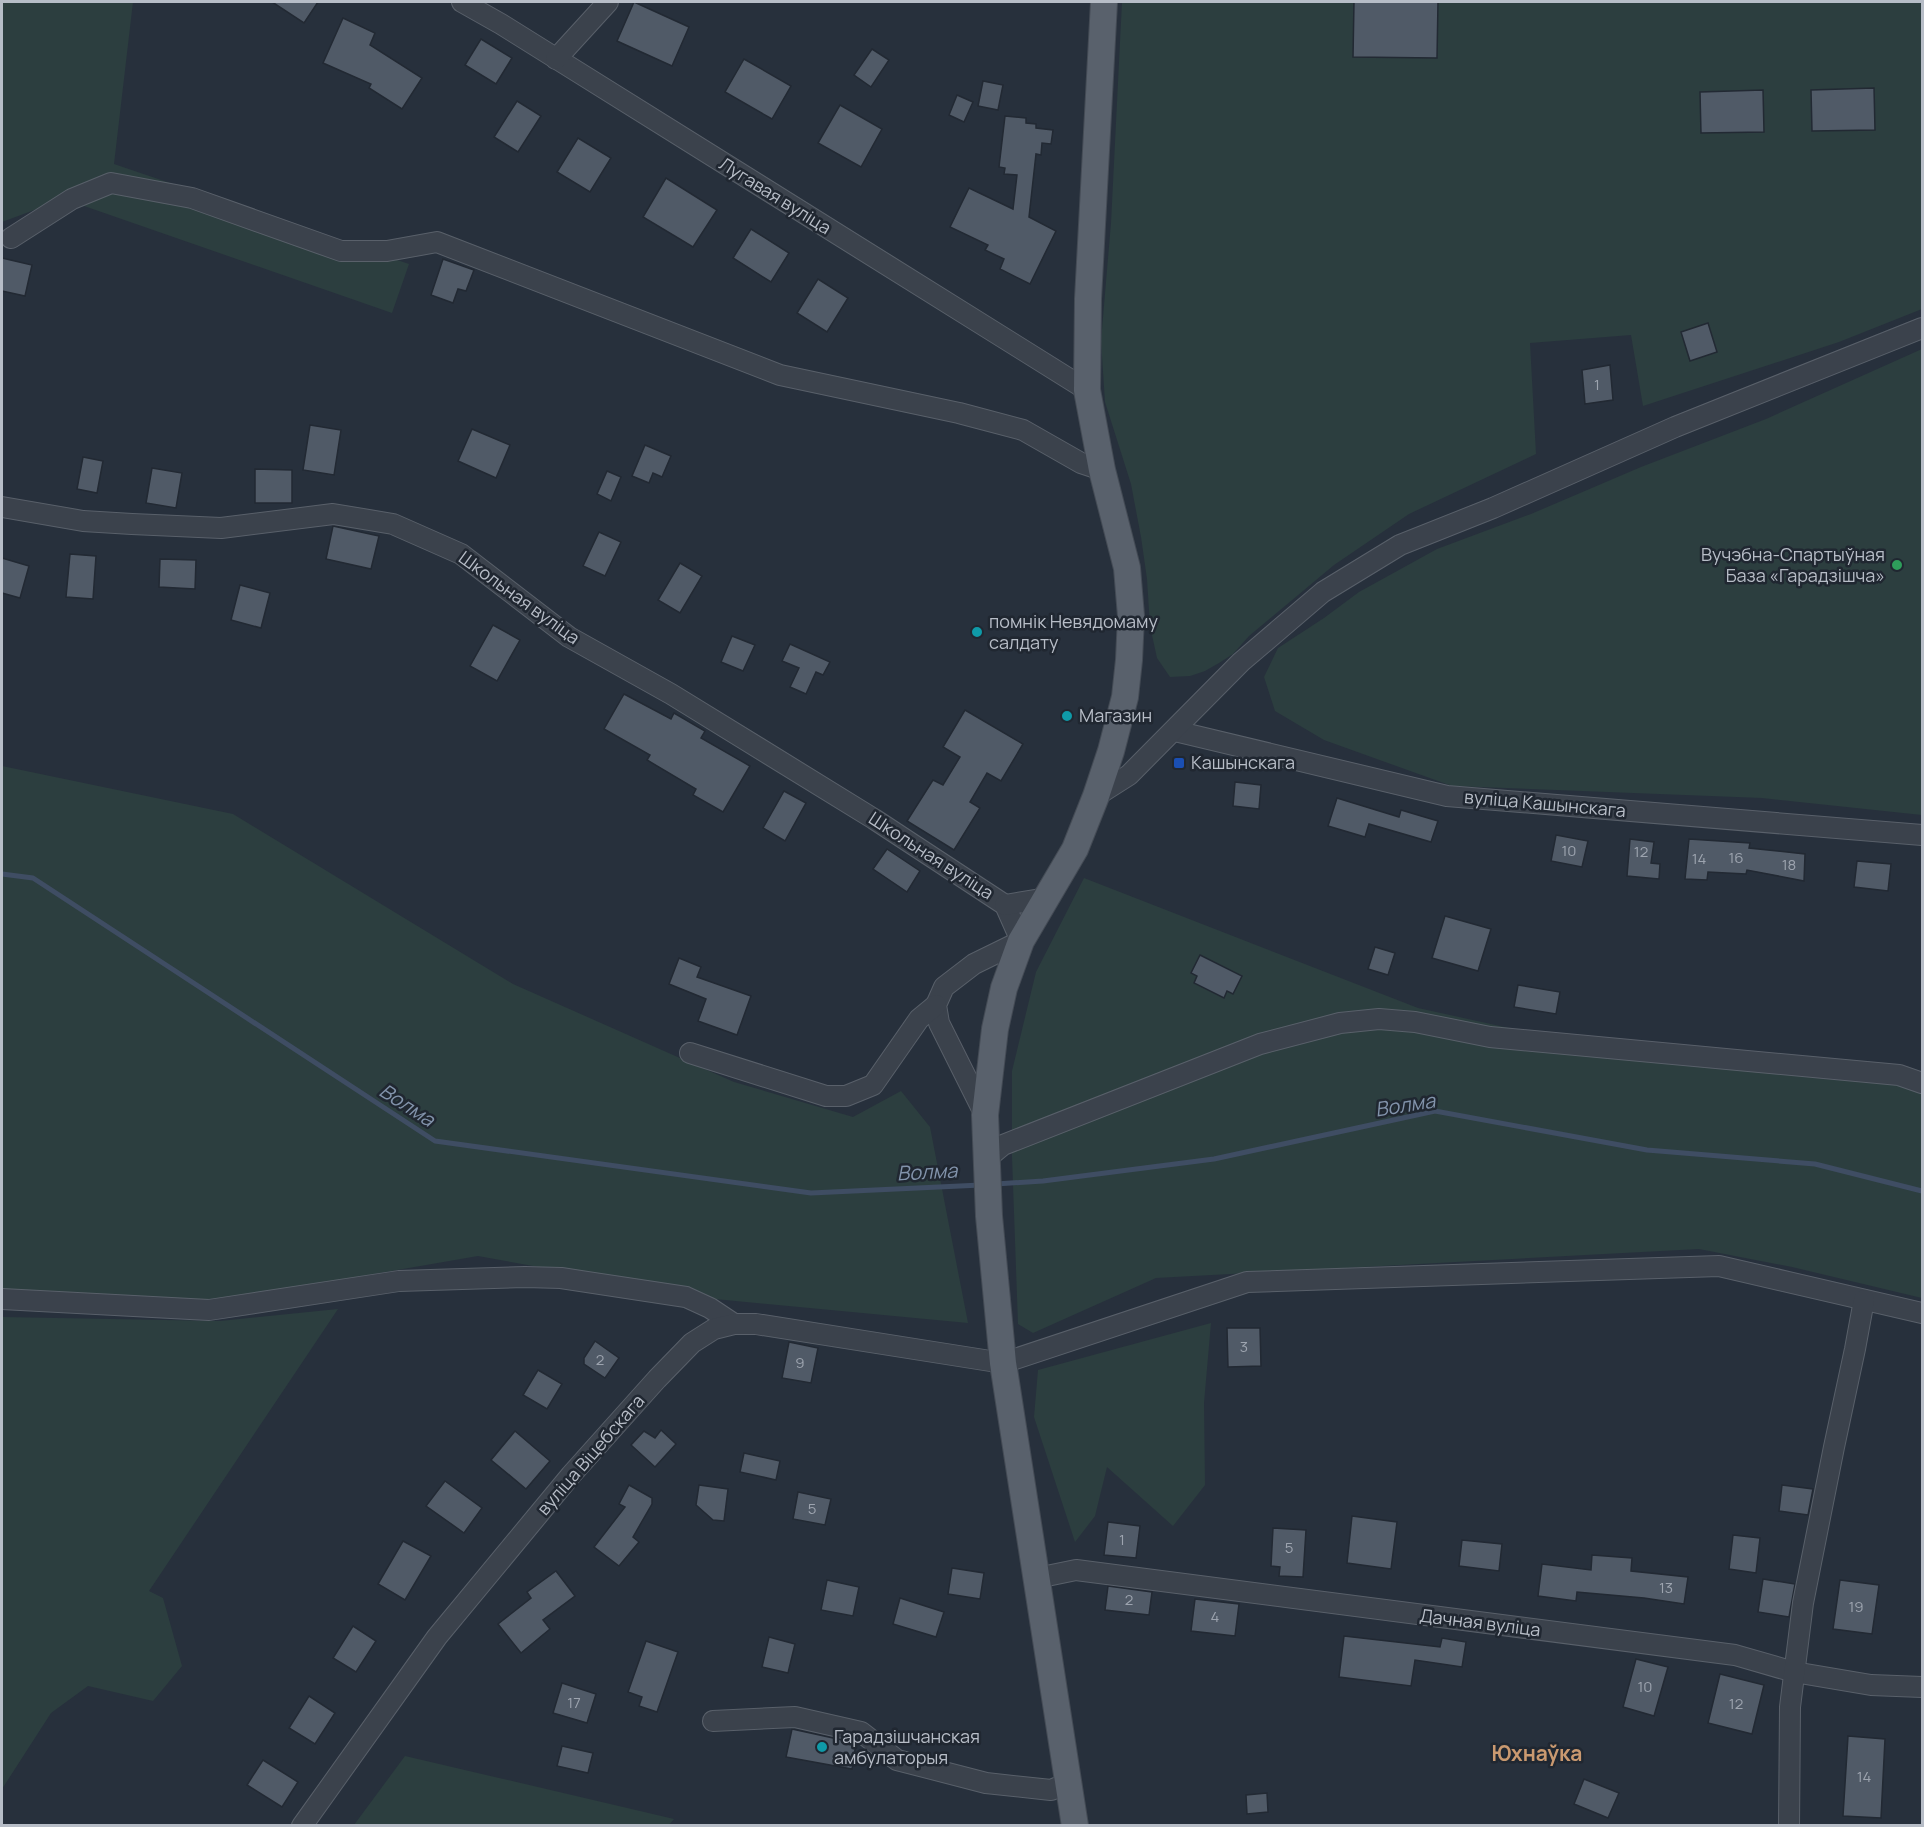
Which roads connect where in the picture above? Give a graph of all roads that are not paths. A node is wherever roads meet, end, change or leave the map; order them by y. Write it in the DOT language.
graph roads {
  1 [pos="462,2"];
  2 [pos="608,2"];
  3 [pos="1104,2"];
  4 [pos="556,59"];
  5 [pos="12,238"];
  6 [pos="1923,328"];
  7 [pos="1087,390"];
  8 [pos="1102,470"];
  9 [pos="2,507"];
  10 [pos="1175,731"];
  11 [pos="1096,796"];
  12 [pos="1923,835"];
  13 [pos="1047,898"];
  14 [pos="1005,905"];
  15 [pos="1021,940"];
  16 [pos="936,1005"];
  17 [pos="690,1053"];
  18 [pos="1923,1083"];
  19 [pos="985,1115"];
  20 [pos="986,1159"];
  21 [pos="2,1299"];
  22 [pos="1864,1300"];
  23 [pos="1923,1314"];
  24 [pos="734,1324"];
  25 [pos="1003,1363"];
  26 [pos="1036,1578"];
  27 [pos="1794,1672"];
  28 [pos="1923,1688"];
  29 [pos="713,1721"];
  30 [pos="1068,1783"];
  31 [pos="302,1826"];
  32 [pos="1075,1826"];
  33 [pos="1789,1826"];
  1 -- 4 [label="street, Лугавая вуліца"];
  2 -- 4 [label="street"];
  3 -- 7 [label="main road"];
  4 -- 7 [label="street, Лугавая вуліца"];
  5 -- 8 [label="street"];
  6 -- 10 [label="street"];
  7 -- 8 [label="main road"];
  8 -- 11 [label="main road"];
  9 -- 14 [label="street, Школьная вуліца"];
  10 -- 11 [label="street"];
  10 -- 12 [label="street, вуліца Кашынскага"];
  11 -- 13 [label="main road"];
  13 -- 14 [label="street"];
  13 -- 15 [label="main road"];
  14 -- 15 [label="street, Школьная вуліца"];
  15 -- 16 [label="street"];
  15 -- 19 [label="main road"];
  16 -- 17 [label="street"];
  16 -- 19 [label="street"];
  18 -- 20 [label="street"];
  19 -- 20 [label="main road"];
  20 -- 25 [label="main road"];
  21 -- 24 [label="street"];
  22 -- 23 [label="street"];
  22 -- 25 [label="street"];
  22 -- 27 [label="street"];
  24 -- 25 [label="street, вуліца Віцебскага"];
  24 -- 31 [label="street, вуліца Віцебскага"];
  25 -- 26 [label="main road"];
  26 -- 27 [label="street, Дачная вуліца"];
  26 -- 30 [label="main road"];
  27 -- 28 [label="street, Дачная вуліца"];
  27 -- 33 [label="street"];
  29 -- 30 [label="street"];
  30 -- 32 [label="main road"];
}
